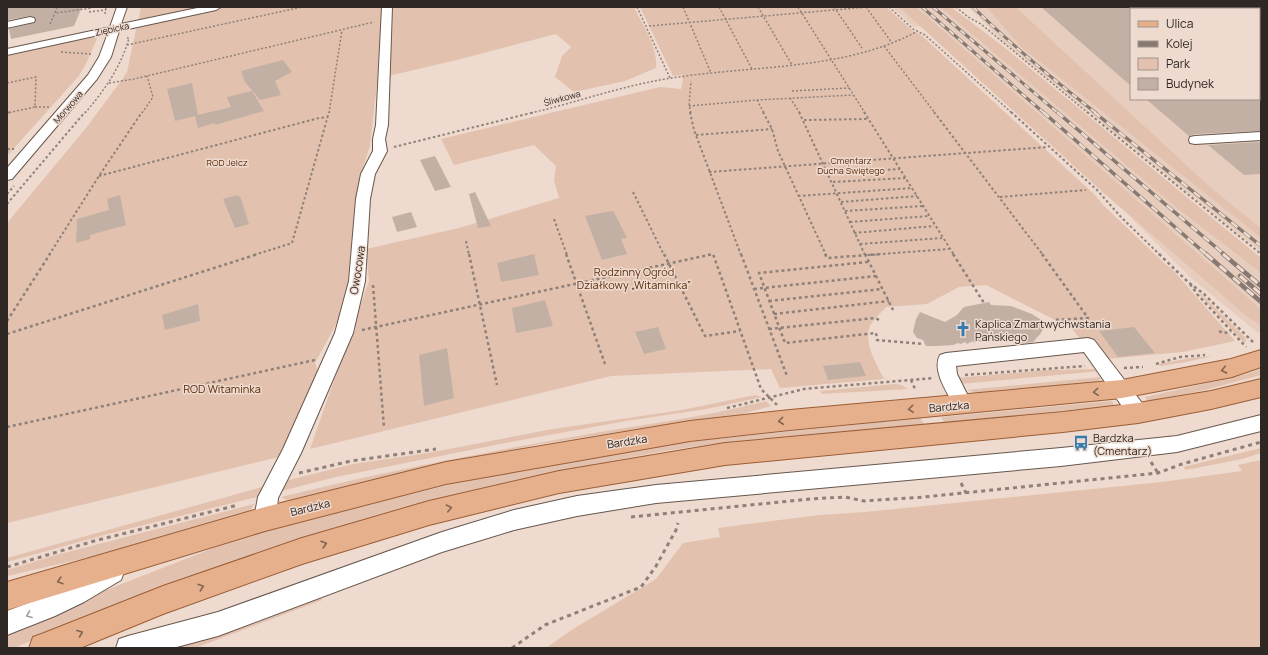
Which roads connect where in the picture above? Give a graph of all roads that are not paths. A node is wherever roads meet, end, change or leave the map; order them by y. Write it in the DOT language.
graph roads {
  1 [pos="122,7"];
  2 [pos="216,7"];
  3 [pos="387,7"];
  4 [pos="30,20"];
  5 [pos="7,25"];
  6 [pos="115,29"];
  7 [pos="7,52"];
  8 [pos="1261,136"];
  9 [pos="1195,140"];
  10 [pos="7,176"];
  11 [pos="1254,349"];
  12 [pos="1120,379"];
  13 [pos="1261,388"];
  14 [pos="963,404"];
  15 [pos="1138,413"];
  16 [pos="1261,423"];
  17 [pos="265,518"];
  18 [pos="137,558"];
  19 [pos="7,596"];
  20 [pos="7,623"];
  21 [pos="44,648"];
  22 [pos="128,648"];
  1 -- 6 [label="street, Morwowa"];
  2 -- 6 [label="street, Ziębicka"];
  3 -- 17 [label="street, Owocowa"];
  4 -- 5 [label="street"];
  6 -- 7 [label="street, Ziębicka"];
  6 -- 10 [label="street, Morwowa"];
  8 -- 9 [label="street"];
  11 -- 12 [label="main road, Bardzka, one-way"];
  12 -- 14 [label="main road, Bardzka, one-way"];
  12 -- 14 [label="street"];
  12 -- 15 [label="street"];
  13 -- 15 [label="main road"];
  14 -- 17 [label="main road, Bardzka, one-way"];
  21 -- 15 [label="main road, one-way"];
  16 -- 22 [label="street"];
  17 -- 18 [label="main road, Bardzka"];
  18 -- 19 [label="main road, Bardzka, one-way"];
  18 -- 20 [label="street, one-way"];
}
